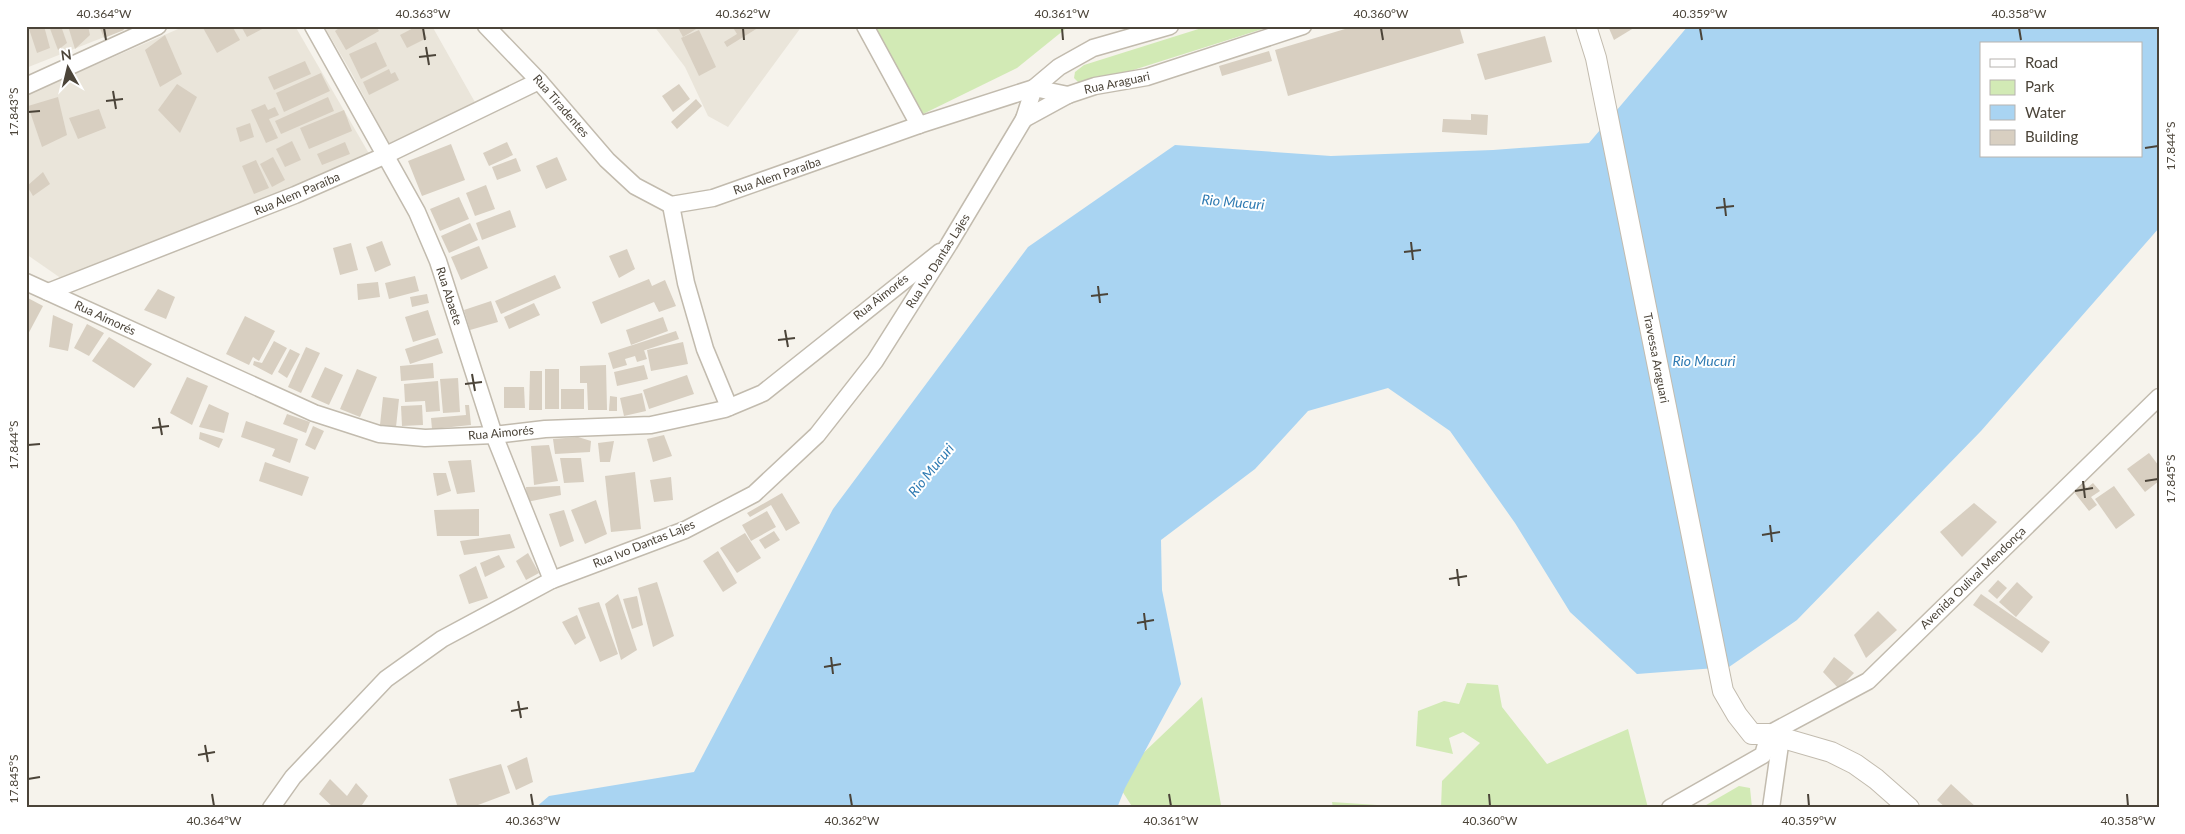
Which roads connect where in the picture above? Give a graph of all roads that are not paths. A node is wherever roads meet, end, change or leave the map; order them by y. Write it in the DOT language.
graph roads {
  1 [pos="158,26"];
  2 [pos="313,26"];
  3 [pos="486,26"];
  4 [pos="865,26"];
  5 [pos="1170,26"];
  6 [pos="1303,26"];
  7 [pos="1586,26"];
  8 [pos="540,81"];
  9 [pos="26,86"];
  10 [pos="1034,88"];
  11 [pos="1068,95"];
  12 [pos="1024,120"];
  13 [pos="919,125"];
  14 [pos="384,156"];
  15 [pos="672,205"];
  16 [pos="950,244"];
  17 [pos="26,282"];
  18 [pos="48,292"];
  19 [pos="2158,401"];
  20 [pos="729,407"];
  21 [pos="494,435"];
  22 [pos="552,580"];
  23 [pos="1775,736"];
  24 [pos="271,808"];
  25 [pos="1670,808"];
  26 [pos="1771,808"];
  27 [pos="1909,808"];
  1 -- 9 [label="street"];
  2 -- 14 [label="street, Rua Abaete"];
  3 -- 8 [label="street, Rua Tiradentes"];
  4 -- 13 [label="street"];
  5 -- 10 [label="street"];
  6 -- 11 [label="street, Rua Araguari"];
  7 -- 23 [label="street, Travessa Araguari"];
  8 -- 14 [label="street, Rua Alem Paraíba"];
  8 -- 15 [label="street, Rua Tiradentes"];
  10 -- 11 [label="street, Rua Alem Paraíba"];
  10 -- 12 [label="street"];
  10 -- 13 [label="street, Rua Alem Paraíba"];
  11 -- 12 [label="street, Rua Araguari"];
  12 -- 16 [label="street, Rua Ivo Dantas Lajes"];
  13 -- 15 [label="street, Rua Alem Paraíba"];
  14 -- 18 [label="street, Rua Alem Paraíba"];
  14 -- 21 [label="street, Rua Abaete"];
  15 -- 20 [label="street"];
  16 -- 20 [label="street, Rua Aimorés"];
  16 -- 22 [label="street, Rua Ivo Dantas Lajes"];
  17 -- 18 [label="street, Rua Aimorés"];
  18 -- 21 [label="street, Rua Aimorés"];
  19 -- 23 [label="street, Avenida Oulival Mendonça"];
  20 -- 21 [label="street, Rua Aimorés"];
  21 -- 22 [label="street, Rua Abaete"];
  22 -- 24 [label="street, Rua Ivo Dantas Lajes"];
  23 -- 25 [label="street"];
  23 -- 26 [label="street"];
  23 -- 27 [label="street"];
}
